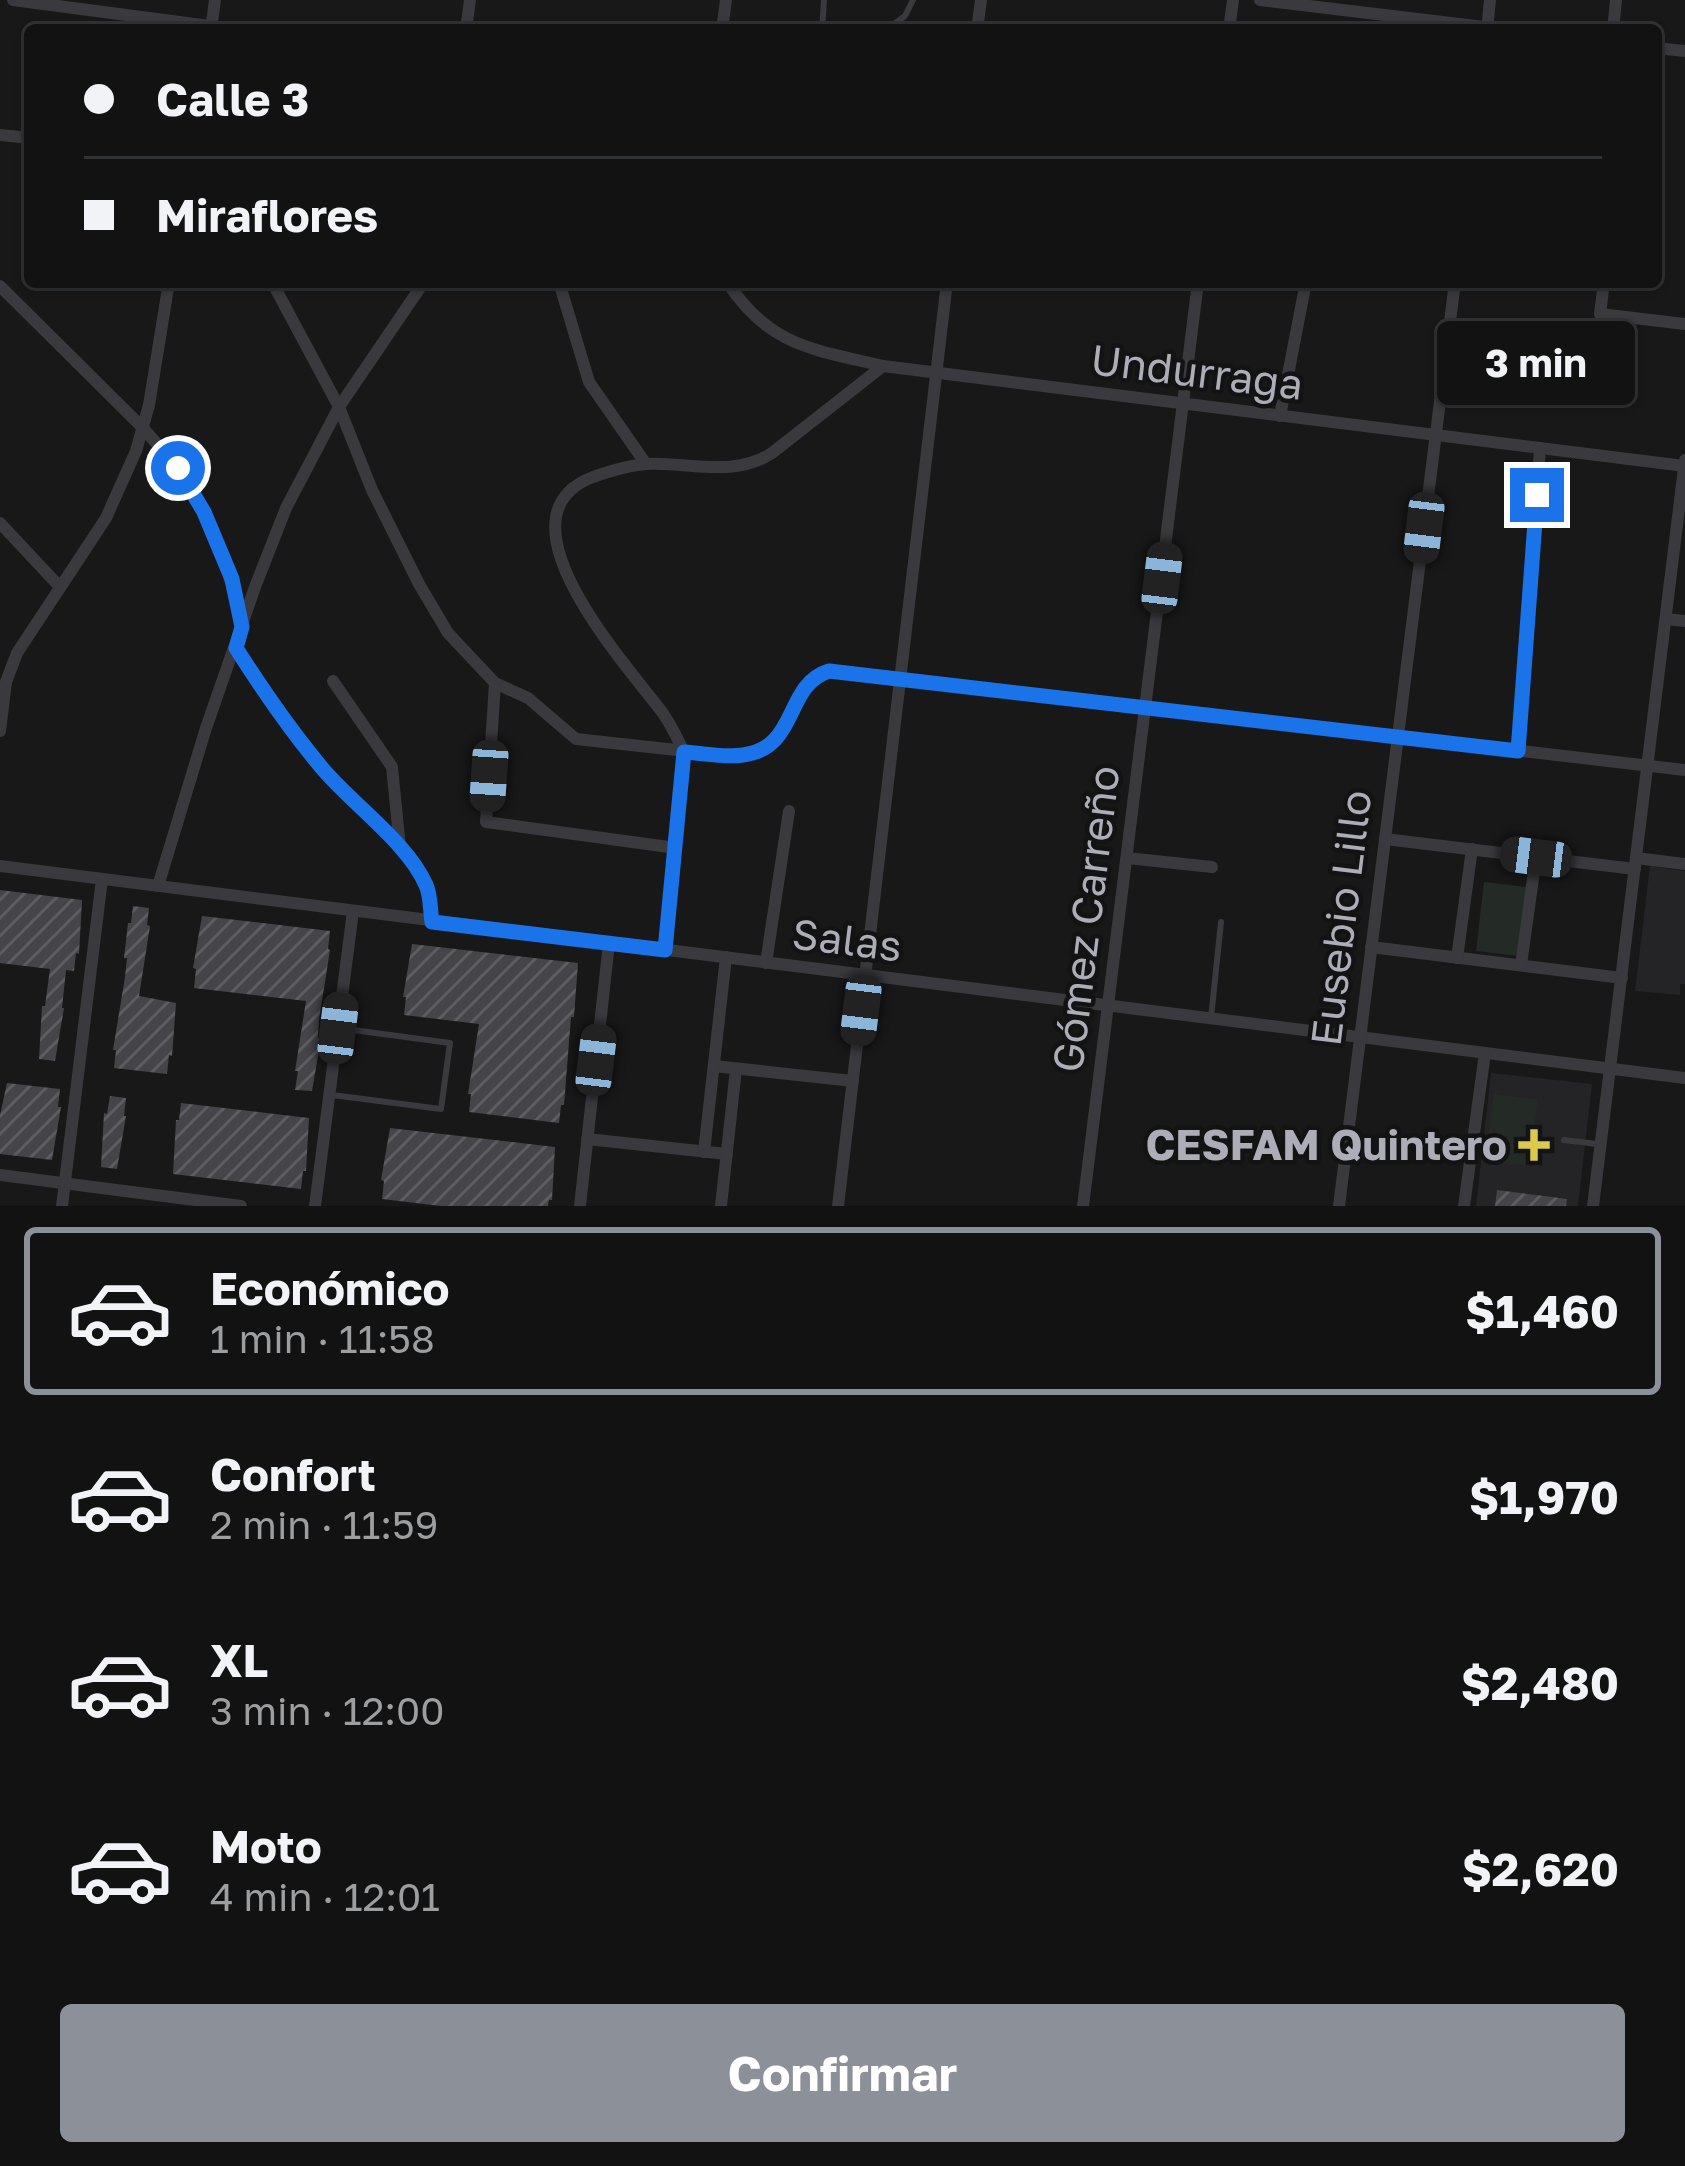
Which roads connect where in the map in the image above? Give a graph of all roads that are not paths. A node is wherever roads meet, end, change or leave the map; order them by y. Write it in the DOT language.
graph roads {
  1 [pos="13,0"];
  2 [pos="914,0"];
  3 [pos="1260,0"];
  4 [pos="1360,13"];
  5 [pos="183,24"];
  6 [pos="894,24"];
  7 [pos="1359,24"];
  8 [pos="1447,24"];
  9 [pos="0,286"];
  10 [pos="168,288"];
  11 [pos="275,288"];
  12 [pos="420,288"];
  13 [pos="561,288"];
  14 [pos="732,288"];
  15 [pos="946,288"];
  16 [pos="1197,288"];
  17 [pos="1305,288"];
  18 [pos="1454,288"];
  19 [pos="1603,288"];
  20 [pos="1685,324"];
  21 [pos="883,366"];
  22 [pos="936,374"];
  23 [pos="1183,404"];
  24 [pos="339,407"];
  25 [pos="1280,416"];
  26 [pos="143,428"];
  27 [pos="1435,435"];
  28 [pos="1540,448"];
  29 [pos="1685,463"];
  30 [pos="646,464"];
  31 [pos="0,523"];
  32 [pos="60,587"];
  33 [pos="1666,619"];
  34 [pos="1685,621"];
  35 [pos="242,627"];
  36 [pos="236,648"];
  37 [pos="900,680"];
  38 [pos="333,681"];
  39 [pos="495,682"];
  40 [pos="1145,708"];
  41 [pos="0,731"];
  42 [pos="1397,737"];
  43 [pos="1518,751"];
  44 [pos="684,752"];
  45 [pos="1647,766"];
  46 [pos="1685,770"];
  47 [pos="788,811"];
  48 [pos="1385,838"];
  49 [pos="400,847"];
  50 [pos="676,848"];
  51 [pos="1472,849"];
  52 [pos="1536,857"];
  53 [pos="1126,858"];
  54 [pos="1635,864"];
  55 [pos="1685,864"];
  56 [pos="0,866"];
  57 [pos="1212,867"];
  58 [pos="102,879"];
  59 [pos="158,886"];
  60 [pos="175,888"];
  61 [pos="172,905"];
  62 [pos="353,911"];
  63 [pos="432,922"];
  64 [pos="1221,922"];
  65 [pos="609,943"];
  66 [pos="1371,947"];
  67 [pos="665,950"];
  68 [pos="726,957"];
  69 [pos="1457,958"];
  70 [pos="766,963"];
  71 [pos="1521,965"];
  72 [pos="865,975"];
  73 [pos="1622,978"];
  74 [pos="1108,1006"];
  75 [pos="1211,1018"];
  76 [pos="338,1028"];
  77 [pos="1360,1037"];
  78 [pos="1485,1053"];
  79 [pos="714,1066"];
  80 [pos="736,1069"];
  81 [pos="1610,1069"];
  82 [pos="1685,1078"];
  83 [pos="853,1082"];
  84 [pos="324,1103"];
  85 [pos="587,1139"];
  86 [pos="1564,1140"];
  87 [pos="1601,1144"];
  88 [pos="704,1152"];
  89 [pos="727,1154"];
  90 [pos="0,1175"];
  91 [pos="137,1175"];
  92 [pos="64,1184"];
  93 [pos="135,1192"];
  94 [pos="62,1206"];
  95 [pos="241,1206"];
  96 [pos="315,1206"];
  97 [pos="580,1206"];
  98 [pos="721,1206"];
  99 [pos="838,1206"];
  100 [pos="1084,1206"];
  101 [pos="1339,1206"];
  102 [pos="1464,1206"];
  103 [pos="1593,1206"];
  1 -- 5 [label="street"];
  2 -- 6 [label="lane"];
  3 -- 4 [label="street"];
  4 -- 7 [label="street"];
  4 -- 8 [label="street"];
  9 -- 26 [label="street"];
  10 -- 26 [label="street"];
  11 -- 24 [label="street"];
  12 -- 24 [label="street"];
  13 -- 30 [label="street"];
  14 -- 21 [label="street, Undurraga"];
  15 -- 22 [label="street"];
  16 -- 23 [label="street, Gómez Carreño"];
  17 -- 25 [label="street"];
  18 -- 27 [label="street, Eusebio Lillo"];
  19 -- 20 [label="street"];
  21 -- 22 [label="street, Undurraga"];
  21 -- 30 [label="street"];
  22 -- 23 [label="street, Undurraga"];
  22 -- 37 [label="street"];
  23 -- 25 [label="street, Undurraga"];
  23 -- 40 [label="street, Gómez Carreño"];
  24 -- 35 [label="street"];
  24 -- 39 [label="street"];
  25 -- 27 [label="street, Undurraga"];
  26 -- 32 [label="street"];
  26 -- 35 [label="street"];
  27 -- 28 [label="street, Undurraga"];
  27 -- 42 [label="street, Eusebio Lillo"];
  28 -- 29 [label="street, Undurraga"];
  28 -- 43 [label="street"];
  29 -- 33 [label="street"];
  30 -- 44 [label="street"];
  31 -- 32 [label="street"];
  32 -- 41 [label="street"];
  33 -- 34 [label="street"];
  33 -- 45 [label="street"];
  35 -- 36 [label="street"];
  36 -- 49 [label="street"];
  36 -- 59 [label="street"];
  37 -- 40 [label="street"];
  37 -- 44 [label="street"];
  37 -- 72 [label="street"];
  38 -- 49 [label="street"];
  39 -- 44 [label="street"];
  39 -- 50 [label="street"];
  40 -- 42 [label="street"];
  40 -- 53 [label="street, Gómez Carreño"];
  42 -- 43 [label="street"];
  42 -- 48 [label="street, Eusebio Lillo"];
  43 -- 45 [label="street"];
  44 -- 50 [label="street"];
  45 -- 46 [label="street"];
  45 -- 54 [label="street"];
  47 -- 70 [label="street"];
  48 -- 51 [label="street"];
  48 -- 66 [label="street, Eusebio Lillo"];
  49 -- 63 [label="street"];
  50 -- 67 [label="street"];
  51 -- 52 [label="street"];
  51 -- 69 [label="street"];
  52 -- 54 [label="street"];
  52 -- 71 [label="street"];
  53 -- 57 [label="street"];
  53 -- 74 [label="street, Gómez Carreño"];
  54 -- 55 [label="street"];
  54 -- 73 [label="street"];
  56 -- 58 [label="street, Salas"];
  58 -- 59 [label="street, Salas"];
  58 -- 92 [label="street"];
  59 -- 60 [label="street, Salas"];
  60 -- 61 [label="lane"];
  60 -- 62 [label="street, Salas"];
  62 -- 63 [label="street, Salas"];
  62 -- 76 [label="street"];
  63 -- 65 [label="street, Salas"];
  64 -- 75 [label="lane"];
  65 -- 67 [label="street, Salas"];
  65 -- 85 [label="street"];
  66 -- 69 [label="street"];
  66 -- 77 [label="street, Eusebio Lillo"];
  67 -- 68 [label="street, Salas"];
  68 -- 70 [label="street, Salas"];
  68 -- 79 [label="street"];
  69 -- 71 [label="street"];
  70 -- 72 [label="street, Salas"];
  71 -- 73 [label="street"];
  72 -- 74 [label="street, Salas"];
  72 -- 83 [label="street"];
  73 -- 81 [label="street"];
  74 -- 75 [label="street, Salas"];
  74 -- 100 [label="street, Gómez Carreño"];
  75 -- 77 [label="street, Salas"];
  76 -- 84 [label="street"];
  76 -- 84 [label="lane"];
  77 -- 78 [label="street, Salas"];
  77 -- 101 [label="street, Eusebio Lillo"];
  78 -- 81 [label="street, Salas"];
  78 -- 102 [label="street"];
  79 -- 80 [label="street"];
  79 -- 88 [label="street"];
  80 -- 83 [label="street"];
  80 -- 89 [label="street"];
  81 -- 82 [label="street, Salas"];
  81 -- 87 [label="street"];
  83 -- 99 [label="street"];
  84 -- 96 [label="street"];
  85 -- 88 [label="street"];
  85 -- 97 [label="street"];
  86 -- 87 [label="lane"];
  87 -- 103 [label="street"];
  88 -- 89 [label="street"];
  89 -- 98 [label="street"];
  90 -- 92 [label="street"];
  91 -- 93 [label="lane"];
  92 -- 93 [label="street"];
  92 -- 94 [label="street"];
  93 -- 95 [label="street"];
}
